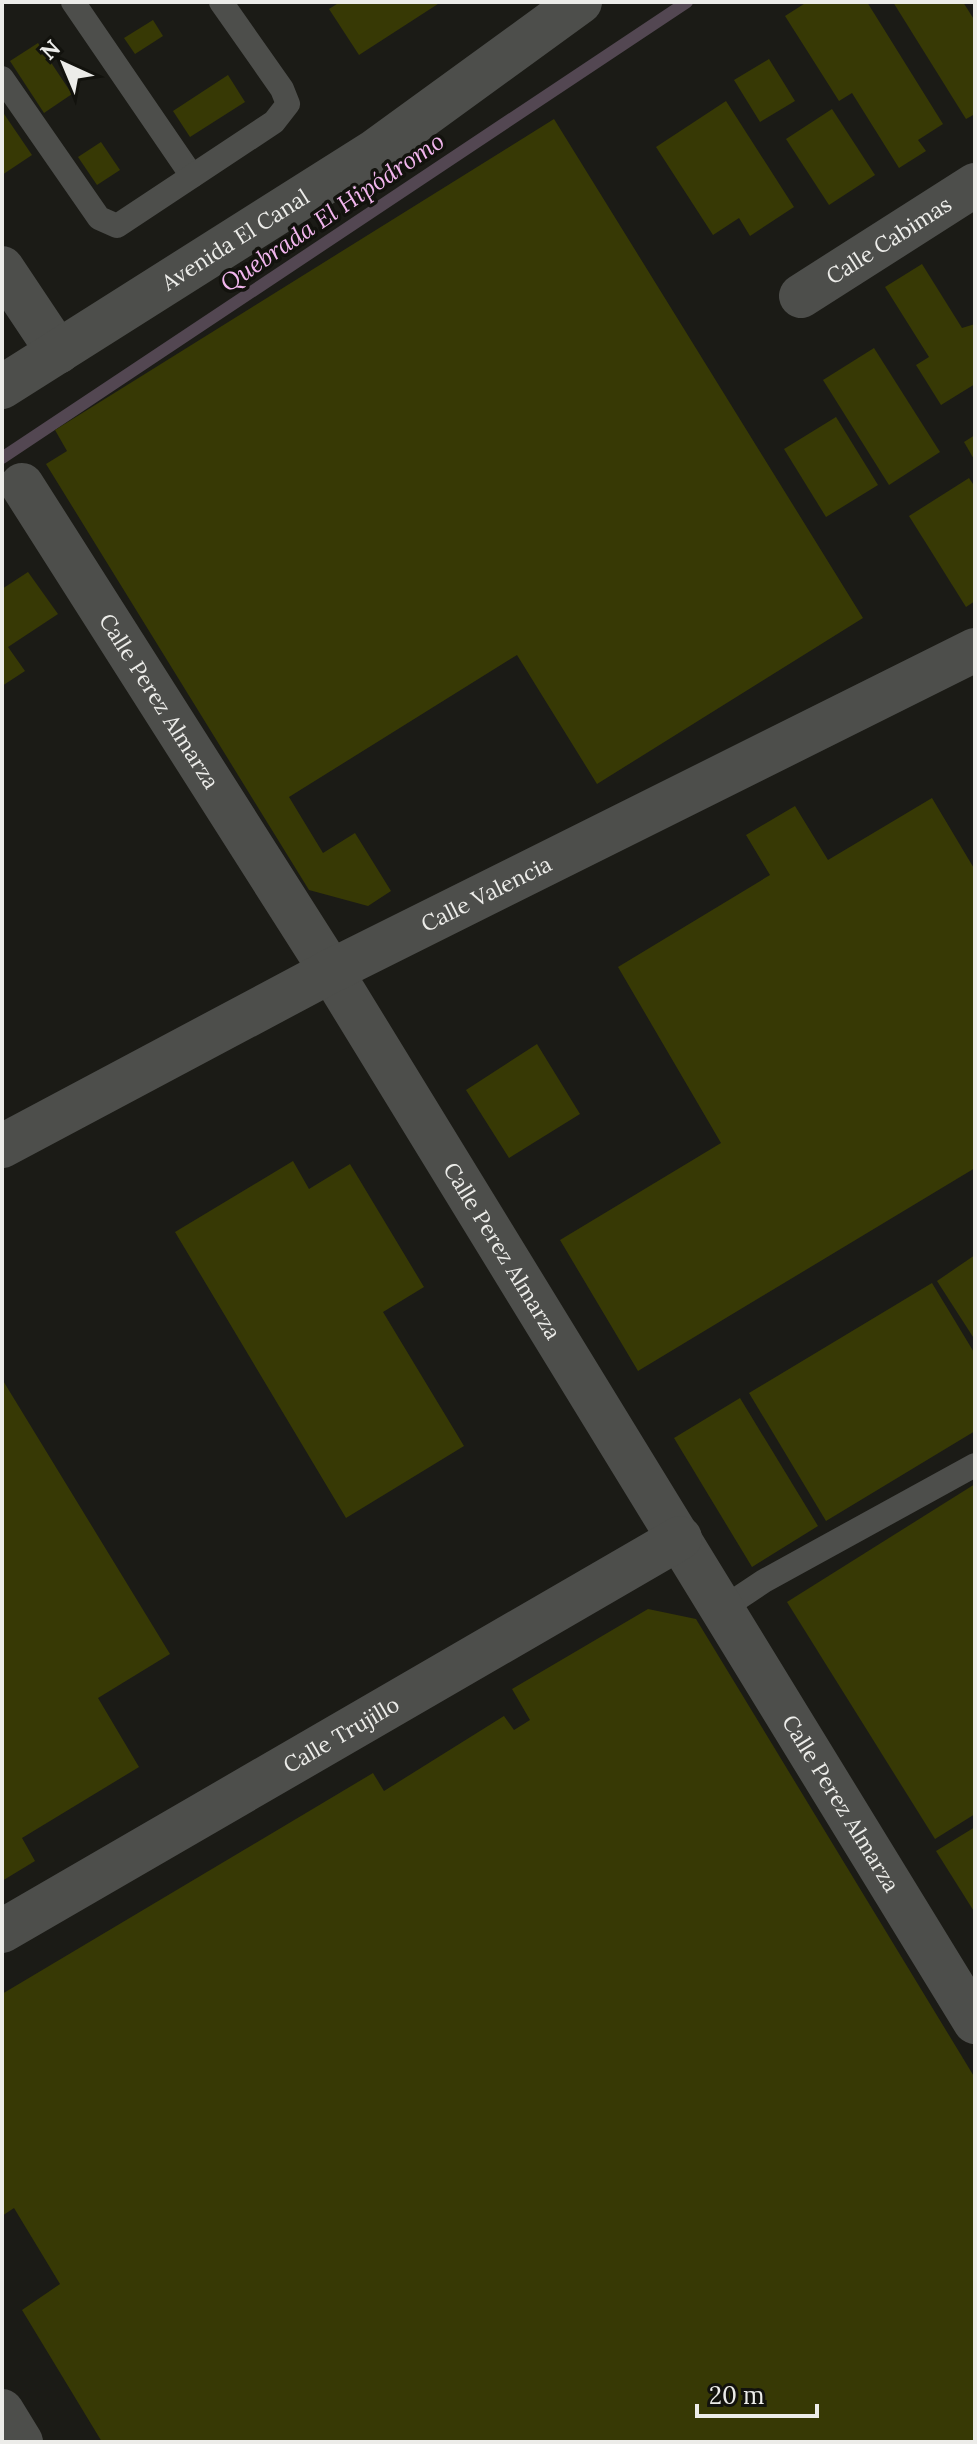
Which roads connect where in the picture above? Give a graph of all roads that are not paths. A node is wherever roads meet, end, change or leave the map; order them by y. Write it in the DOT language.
graph roads {
  1 [pos="73,2"];
  2 [pos="221,2"];
  3 [pos="580,2"];
  4 [pos="2,78"];
  5 [pos="192,176"];
  6 [pos="975,185"];
  7 [pos="2,268"];
  8 [pos="801,296"];
  9 [pos="58,352"];
  10 [pos="2,387"];
  11 [pos="22,485"];
  12 [pos="975,650"];
  13 [pos="331,971"];
  14 [pos="2,1146"];
  15 [pos="975,1465"];
  16 [pos="680,1538"];
  17 [pos="722,1609"];
  18 [pos="2,1931"];
  19 [pos="975,2022"];
  20 [pos="2,2411"];
  21 [pos="21,2442"];
  1 -- 5 [label="lane"];
  2 -- 5 [label="lane"];
  3 -- 9 [label="street, Avenida El Canal"];
  4 -- 5 [label="lane"];
  6 -- 8 [label="street, Calle Cabimas"];
  7 -- 9 [label="street"];
  9 -- 10 [label="street, Avenida El Canal"];
  11 -- 13 [label="street, Calle Perez Almarza"];
  12 -- 13 [label="street, Calle Valencia"];
  13 -- 14 [label="street, Calle Valencia"];
  13 -- 16 [label="street, Calle Perez Almarza"];
  15 -- 17 [label="lane"];
  16 -- 17 [label="street, Calle Perez Almarza"];
  16 -- 18 [label="street, Calle Trujillo"];
  17 -- 19 [label="street, Calle Perez Almarza"];
  20 -- 21 [label="street"];
}
